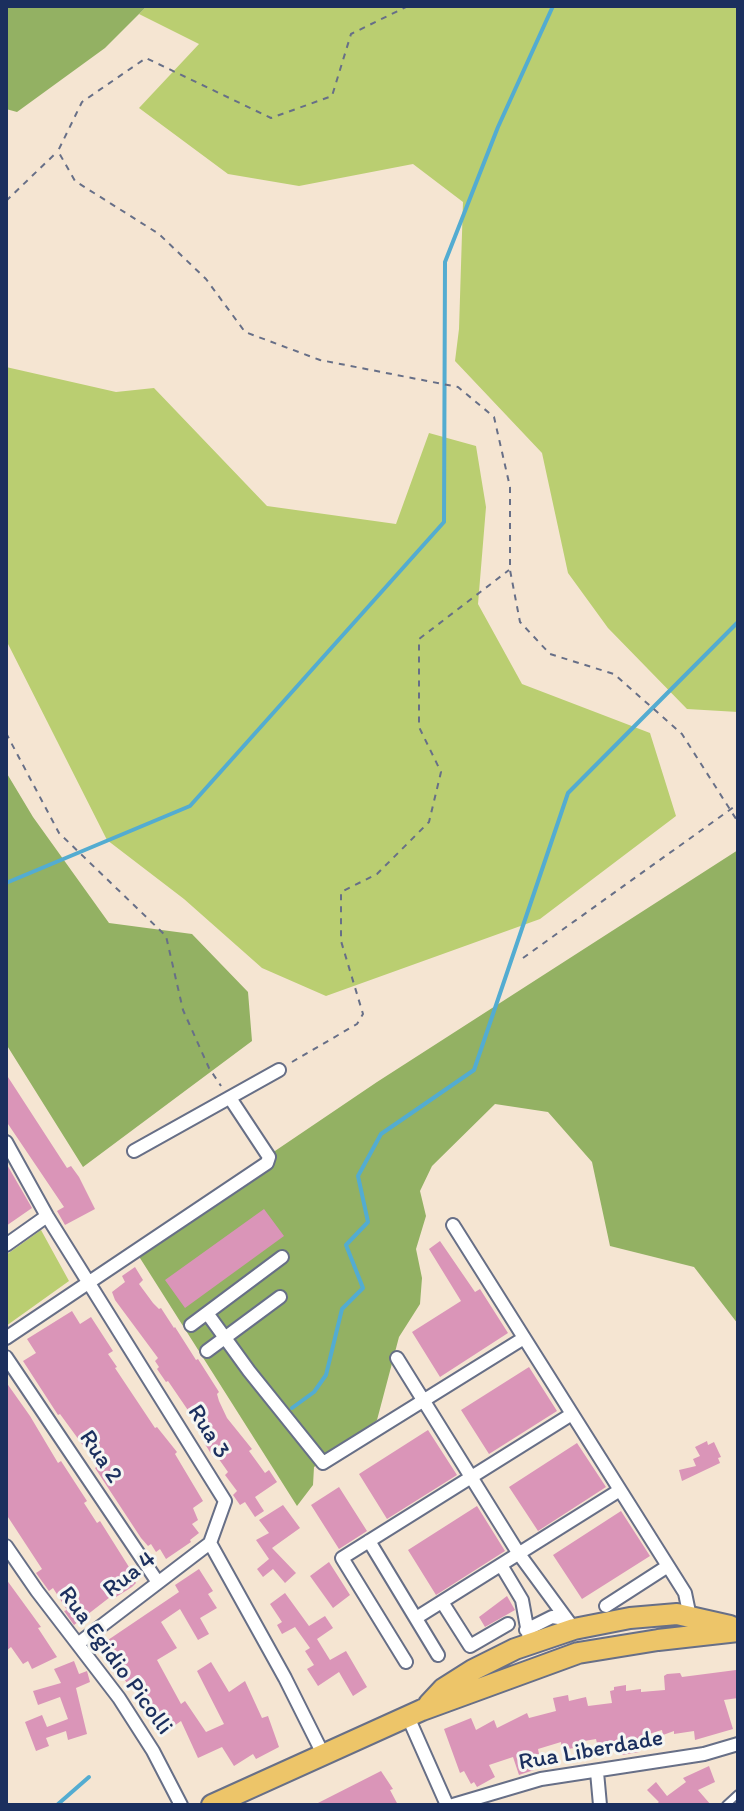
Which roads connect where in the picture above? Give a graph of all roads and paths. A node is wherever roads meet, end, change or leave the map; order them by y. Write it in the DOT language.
graph roads {
  1 [pos="408,6"];
  2 [pos="58,151"];
  3 [pos="6,201"];
  4 [pos="510,570"];
  5 [pos="6,733"];
  6 [pos="738,804"];
  7 [pos="730,810"];
  8 [pos="738,822"];
  9 [pos="523,958"];
  10 [pos="279,1070"];
  11 [pos="230,1098"];
  12 [pos="7,1146"];
  13 [pos="134,1151"];
  14 [pos="47,1216"];
  15 [pos="453,1225"];
  16 [pos="6,1245"];
  17 [pos="282,1257"];
  18 [pos="88,1284"];
  19 [pos="280,1297"];
  20 [pos="207,1313"];
  21 [pos="191,1325"];
  22 [pos="224,1337"];
  23 [pos="6,1338"];
  24 [pos="524,1338"];
  25 [pos="207,1351"];
  26 [pos="6,1357"];
  27 [pos="397,1358"];
  28 [pos="423,1400"];
  29 [pos="572,1414"];
  30 [pos="472,1477"];
  31 [pos="620,1490"];
  32 [pos="369,1541"];
  33 [pos="210,1543"];
  34 [pos="6,1546"];
  35 [pos="519,1554"];
  36 [pos="501,1565"];
  37 [pos="668,1566"];
  38 [pos="157,1581"];
  39 [pos="442,1602"];
  40 [pos="606,1606"];
  41 [pos="690,1617"];
  42 [pos="416,1618"];
  43 [pos="630,1618"];
  44 [pos="508,1624"];
  45 [pos="570,1624"];
  46 [pos="738,1629"];
  47 [pos="524,1641"];
  48 [pos="79,1643"];
  49 [pos="635,1644"];
  50 [pos="438,1655"];
  51 [pos="406,1662"];
  52 [pos="522,1673"];
  53 [pos="415,1714"];
  54 [pos="738,1744"];
  55 [pos="324,1756"];
  56 [pos="597,1772"];
  57 [pos="738,1794"];
  58 [pos="181,1805"];
  59 [pos="212,1805"];
  60 [pos="450,1805"];
  61 [pos="600,1805"];
  62 [pos="726,1805"];
  1 -- 2 [label="path"];
  2 -- 3 [label="path"];
  2 -- 4 [label="path"];
  4 -- 7 [label="path"];
  4 -- 10 [label="path"];
  5 -- 11 [label="path"];
  6 -- 7 [label="path"];
  7 -- 8 [label="path"];
  7 -- 9 [label="path"];
  10 -- 11 [label="street"];
  11 -- 13 [label="street"];
  11 -- 18 [label="street"];
  12 -- 14 [label="street, Rua 3"];
  14 -- 16 [label="street"];
  14 -- 18 [label="street, Rua 3"];
  15 -- 24 [label="street"];
  17 -- 20 [label="street"];
  18 -- 23 [label="street"];
  18 -- 33 [label="street, Rua 3"];
  19 -- 22 [label="street"];
  20 -- 21 [label="street"];
  20 -- 22 [label="street"];
  22 -- 25 [label="street"];
  22 -- 28 [label="street"];
  24 -- 28 [label="street"];
  24 -- 29 [label="street"];
  26 -- 38 [label="street, Rua 2"];
  27 -- 28 [label="street"];
  28 -- 30 [label="street"];
  29 -- 30 [label="street"];
  29 -- 31 [label="street"];
  30 -- 32 [label="street"];
  30 -- 35 [label="street"];
  31 -- 35 [label="street"];
  31 -- 37 [label="street"];
  32 -- 42 [label="street"];
  32 -- 51 [label="street"];
  33 -- 38 [label="street, Rua 4"];
  33 -- 55 [label="street"];
  34 -- 48 [label="street, Rua Egidio Picolli"];
  35 -- 36 [label="street"];
  35 -- 45 [label="street"];
  36 -- 39 [label="street"];
  36 -- 47 [label="street"];
  37 -- 40 [label="street"];
  37 -- 41 [label="street"];
  38 -- 48 [label="street, Rua 4"];
  39 -- 42 [label="street"];
  39 -- 44 [label="street"];
  41 -- 43 [label="main road"];
  41 -- 46 [label="main road"];
  42 -- 50 [label="street"];
  43 -- 45 [label="main road"];
  43 -- 49 [label="main road"];
  45 -- 47 [label="main road"];
  46 -- 49 [label="main road"];
  47 -- 52 [label="main road"];
  47 -- 53 [label="main road"];
  48 -- 58 [label="street, Rua Egidio Picolli"];
  49 -- 52 [label="main road"];
  52 -- 53 [label="main road"];
  53 -- 55 [label="main road"];
  53 -- 60 [label="street"];
  54 -- 56 [label="street, Rua Liberdade"];
  55 -- 59 [label="main road"];
  56 -- 60 [label="street, Rua Liberdade"];
  56 -- 61 [label="street"];
  57 -- 62 [label="lane"];
}
